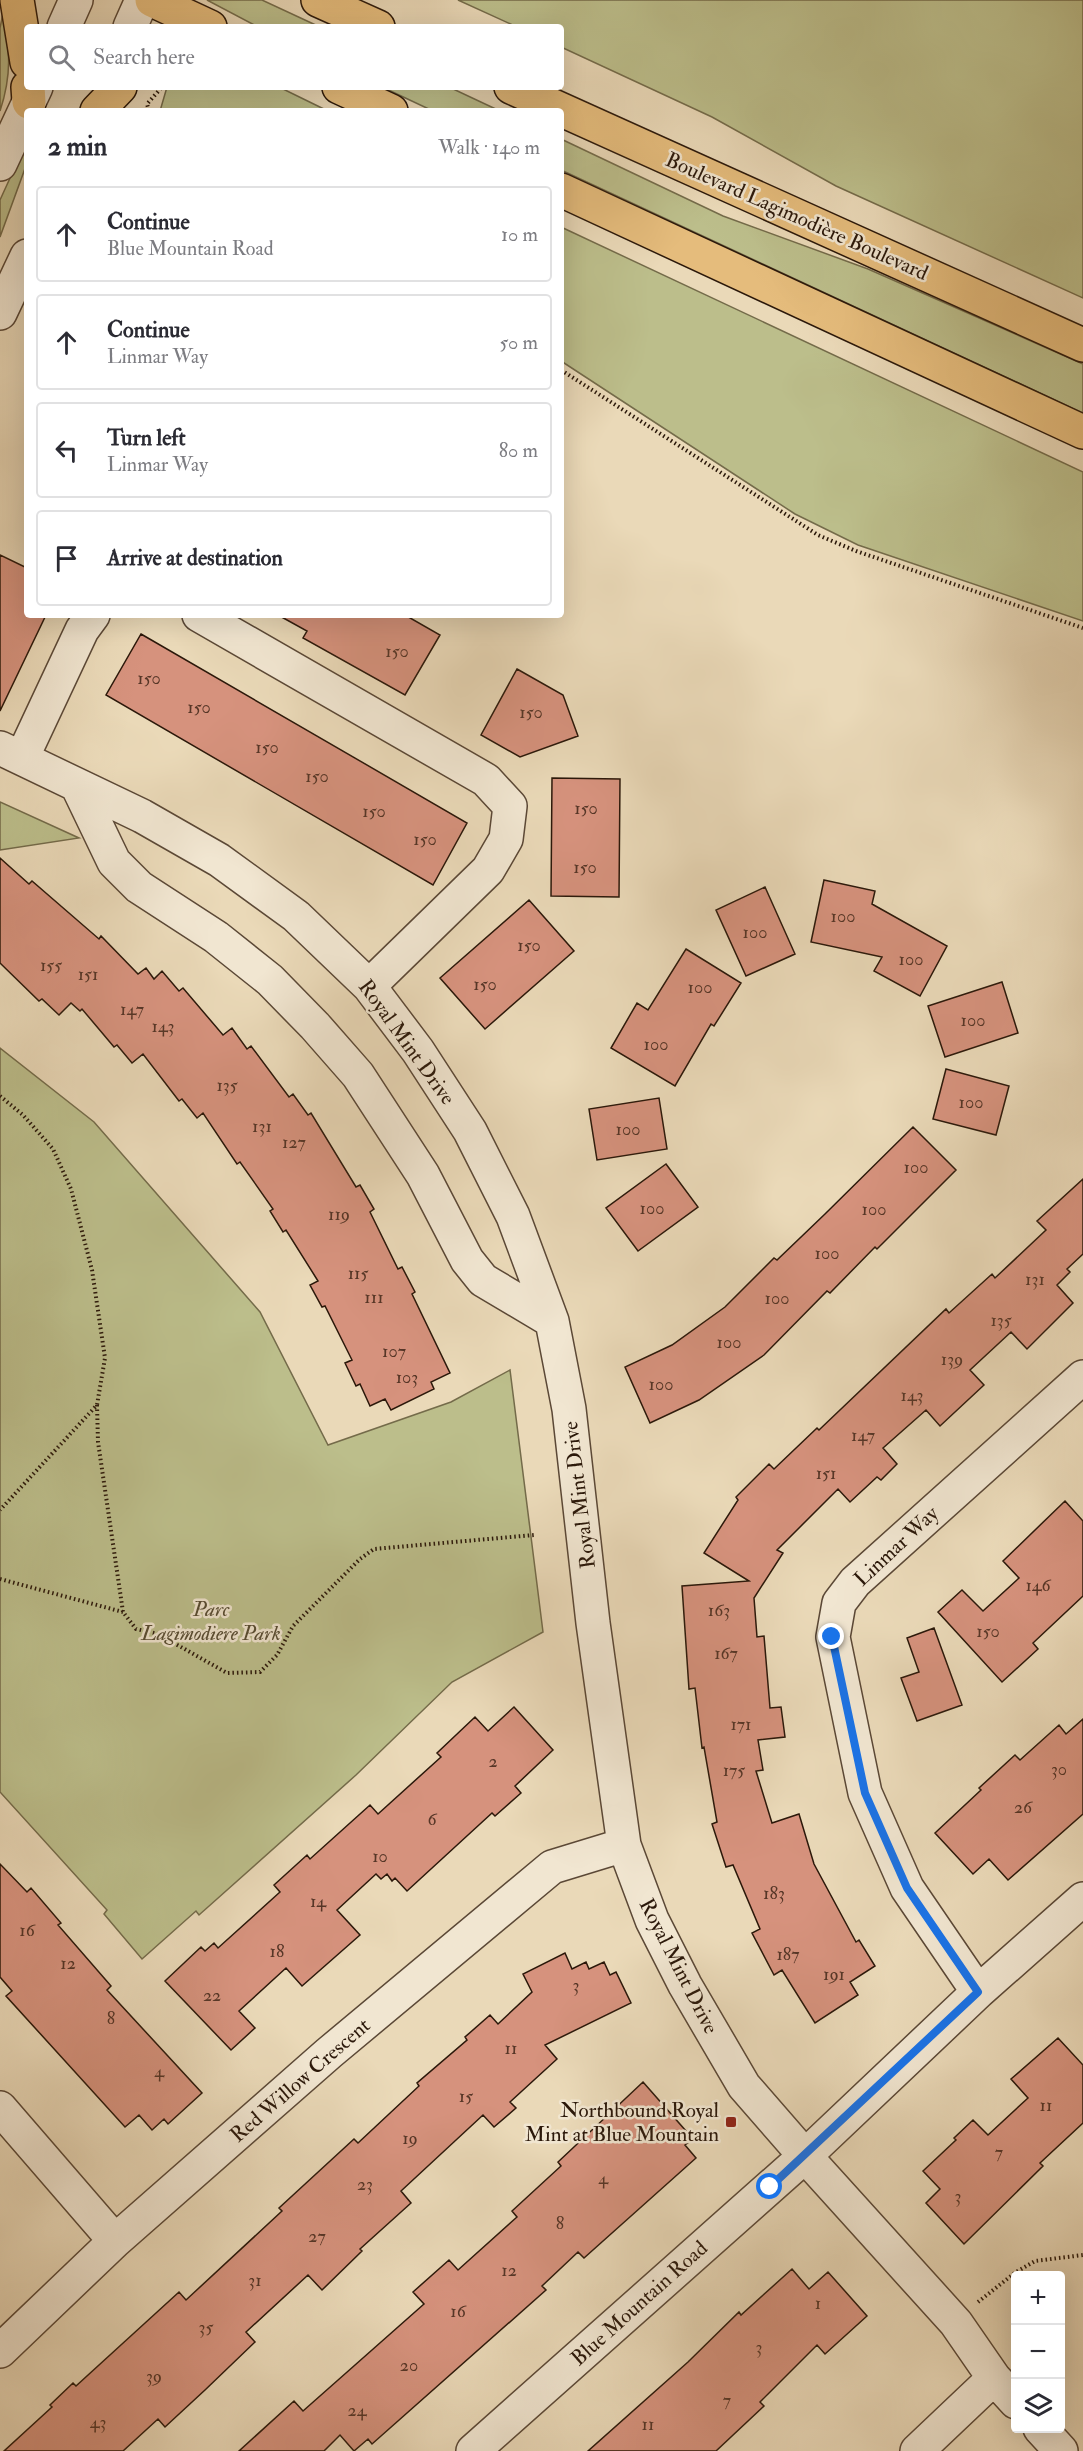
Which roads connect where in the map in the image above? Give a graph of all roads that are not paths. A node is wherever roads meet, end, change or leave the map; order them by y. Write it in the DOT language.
graph roads {
  1 [pos="17,0"];
  2 [pos="76,0"];
  3 [pos="142,0"];
  4 [pos="152,0"];
  5 [pos="318,0"];
  6 [pos="65,24"];
  7 [pos="131,24"];
  8 [pos="204,24"];
  9 [pos="371,24"];
  10 [pos="24,43"];
  11 [pos="104,90"];
  12 [pos="117,90"];
  13 [pos="346,90"];
  14 [pos="518,90"];
  15 [pos="31,92"];
  16 [pos="24,108"];
  17 [pos="24,108"];
  18 [pos="97,108"];
  19 [pos="99,108"];
  20 [pos="384,108"];
  21 [pos="558,108"];
  22 [pos="564,111"];
  23 [pos="0,164"];
  24 [pos="564,191"];
  25 [pos="24,262"];
  26 [pos="0,313"];
  27 [pos="1083,345"];
  28 [pos="1083,432"];
  29 [pos="91,618"];
  30 [pos="205,618"];
  31 [pos="11,753"];
  32 [pos="77,785"];
  33 [pos="369,986"];
  34 [pos="552,1321"];
  35 [pos="1083,1377"];
  36 [pos="624,1845"];
  37 [pos="1083,1899"];
  38 [pos="978,1992"];
  39 [pos="0,2108"];
  40 [pos="805,2156"];
  41 [pos="115,2241"];
  42 [pos="0,2350"];
  43 [pos="994,2378"];
  44 [pos="1011,2397"];
  45 [pos="1045,2433"];
  46 [pos="473,2451"];
  47 [pos="917,2451"];
  48 [pos="1061,2451"];
  1 -- 10 [label="main road"];
  2 -- 6 [label="street"];
  3 -- 7 [label="street"];
  4 -- 8 [label="main road"];
  5 -- 9 [label="main road"];
  11 -- 18 [label="street"];
  12 -- 19 [label="main road"];
  13 -- 20 [label="main road"];
  14 -- 21 [label="main road, Boulevard Lagimodière Boulevard"];
  15 -- 16 [label="street"];
  17 -- 23 [label="street"];
  22 -- 27 [label="main road, Boulevard Lagimodière Boulevard"];
  24 -- 28 [label="main road"];
  25 -- 26 [label="street"];
  29 -- 31 [label="street"];
  30 -- 33 [label="street"];
  31 -- 32 [label="street, Royal Mint Drive"];
  32 -- 33 [label="street, Royal Mint Drive"];
  32 -- 34 [label="street"];
  33 -- 34 [label="street, Royal Mint Drive"];
  34 -- 36 [label="street, Royal Mint Drive"];
  35 -- 38 [label="street, Linmar Way"];
  36 -- 40 [label="street, Royal Mint Drive"];
  36 -- 41 [label="street, Red Willow Crescent"];
  37 -- 38 [label="street"];
  38 -- 40 [label="street"];
  39 -- 41 [label="street"];
  40 -- 43 [label="street, Royal Mint Drive"];
  40 -- 46 [label="street, Blue Mountain Road"];
  41 -- 42 [label="street, Red Willow Crescent"];
  43 -- 44 [label="street, Royal Mint Drive"];
  43 -- 47 [label="street"];
  45 -- 48 [label="street"];
}
